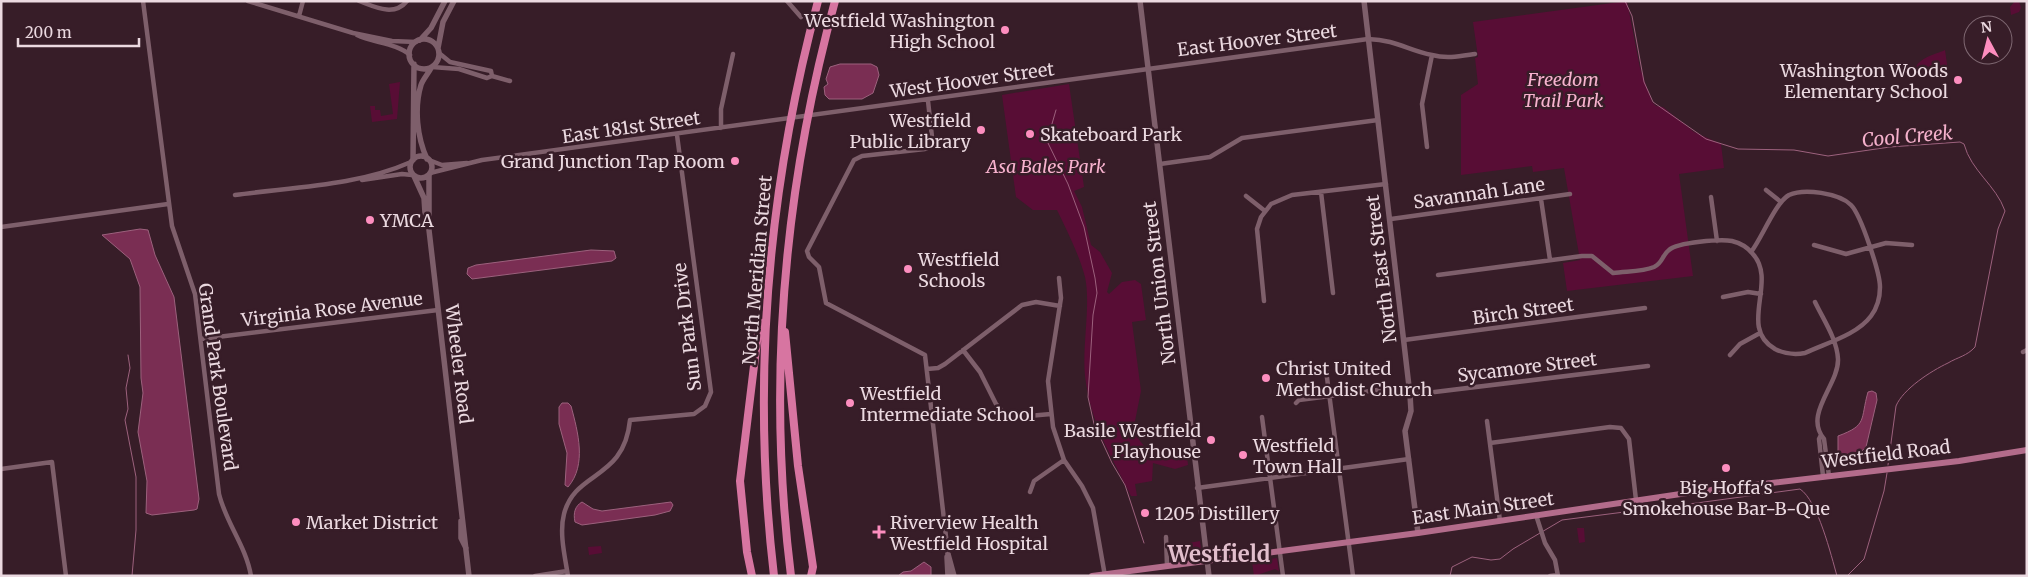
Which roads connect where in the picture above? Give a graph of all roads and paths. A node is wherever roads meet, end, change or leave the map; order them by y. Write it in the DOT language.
graph roads {
  1 [pos="143,1"];
  2 [pos="248,1"];
  3 [pos="303,1"];
  4 [pos="359,1"];
  5 [pos="407,1"];
  6 [pos="445,1"];
  7 [pos="454,1"];
  8 [pos="786,1"];
  9 [pos="818,1"];
  10 [pos="835,1"];
  11 [pos="1140,1"];
  12 [pos="1364,1"];
  13 [pos="299,16"];
  14 [pos="801,17"];
  15 [pos="353,33"];
  16 [pos="1368,39"];
  17 [pos="418,41"];
  18 [pos="438,50"];
  19 [pos="733,54"];
  20 [pos="1475,54"];
  21 [pos="410,55"];
  22 [pos="1432,55"];
  23 [pos="414,64"];
  24 [pos="431,67"];
  25 [pos="1149,68"];
  26 [pos="492,76"];
  27 [pos="510,81"];
  28 [pos="928,100"];
  29 [pos="800,118"];
  30 [pos="1378,120"];
  31 [pos="721,128"];
  32 [pos="677,135"];
  33 [pos="1427,147"];
  34 [pos="428,160"];
  35 [pos="412,161"];
  36 [pos="466,163"];
  37 [pos="1160,164"];
  38 [pos="429,174"];
  39 [pos="413,175"];
  40 [pos="358,179"];
  41 [pos="1386,184"];
  42 [pos="1766,190"];
  43 [pos="1321,192"];
  44 [pos="1570,194"];
  45 [pos="235,195"];
  46 [pos="1246,196"];
  47 [pos="1711,197"];
  48 [pos="1541,199"];
  49 [pos="1781,202"];
  50 [pos="168,204"];
  51 [pos="1265,211"];
  52 [pos="1391,219"];
  53 [pos="1,227"];
  54 [pos="429,230"];
  55 [pos="1717,241"];
  56 [pos="1912,245"];
  57 [pos="1814,246"];
  58 [pos="1869,248"];
  59 [pos="1751,252"];
  60 [pos="1550,260"];
  61 [pos="1438,274"];
  62 [pos="1060,278"];
  63 [pos="1333,293"];
  64 [pos="1761,294"];
  65 [pos="1723,297"];
  66 [pos="1264,301"];
  67 [pos="1814,302"];
  68 [pos="1060,306"];
  69 [pos="1645,308"];
  70 [pos="438,310"];
  71 [pos="783,317"];
  72 [pos="764,318"];
  73 [pos="1760,333"];
  74 [pos="200,339"];
  75 [pos="1404,340"];
  76 [pos="1833,340"];
  77 [pos="963,350"];
  78 [pos="1730,355"];
  79 [pos="1648,366"];
  80 [pos="927,369"];
  81 [pos="1326,370"];
  82 [pos="1409,386"];
  83 [pos="1410,395"];
  84 [pos="1330,397"];
  85 [pos="1296,403"];
  86 [pos="1051,414"];
  87 [pos="1262,417"];
  88 [pos="1487,421"];
  89 [pos="1490,443"];
  90 [pos="2027,452"];
  91 [pos="1064,460"];
  92 [pos="1409,460"];
  93 [pos="1,469"];
  94 [pos="1339,470"];
  95 [pos="1826,476"];
  96 [pos="1270,478"];
  97 [pos="1764,484"];
  98 [pos="1198,488"];
  99 [pos="1030,492"];
  100 [pos="1636,500"];
  101 [pos="1536,515"];
  102 [pos="1500,521"];
  103 [pos="1418,533"];
  104 [pos="1166,537"];
  105 [pos="1348,542"];
  106 [pos="1279,551"];
  107 [pos="747,552"];
  108 [pos="948,554"];
  109 [pos="1207,561"];
  110 [pos="1167,566"];
  111 [pos="813,567"];
  112 [pos="567,574"];
  113 [pos="1104,575"];
  114 [pos="1558,575"];
  115 [pos="66,576"];
  116 [pos="251,576"];
  117 [pos="469,576"];
  118 [pos="535,576"];
  119 [pos="748,576"];
  120 [pos="752,576"];
  121 [pos="774,576"];
  122 [pos="791,576"];
  123 [pos="811,576"];
  124 [pos="816,576"];
  125 [pos="948,576"];
  126 [pos="954,576"];
  127 [pos="1092,576"];
  128 [pos="1209,576"];
  129 [pos="1282,576"];
  130 [pos="1353,576"];
  131 [pos="1550,576"];
  1 -- 50 [label="street, Grand Park Boulevard"];
  2 -- 13 [label="street"];
  3 -- 13 [label="street"];
  4 -- 5 [label="street"];
  6 -- 17 [label="street"];
  7 -- 18 [label="street"];
  8 -- 14 [label="street"];
  9 -- 72 [label="highway, North Meridian Street"];
  10 -- 71 [label="highway, North Meridian Street"];
  11 -- 25 [label="street, North Union Street"];
  12 -- 16 [label="street, North East Street"];
  13 -- 15 [label="street"];
  15 -- 17 [label="street"];
  15 -- 21 [label="street"];
  16 -- 22 [label="street, East Hoover Street"];
  16 -- 25 [label="street, East Hoover Street"];
  16 -- 30 [label="street, North East Street"];
  17 -- 18 [label="street"];
  17 -- 21 [label="street"];
  18 -- 24 [label="street"];
  18 -- 26 [label="street"];
  19 -- 31 [label="street"];
  20 -- 22 [label="street, East Hoover Street"];
  21 -- 23 [label="street"];
  22 -- 33 [label="street"];
  23 -- 24 [label="street"];
  23 -- 35 [label="street"];
  24 -- 26 [label="street"];
  24 -- 34 [label="street"];
  25 -- 28 [label="street, West Hoover Street"];
  25 -- 37 [label="street, North Union Street"];
  26 -- 27 [label="street"];
  28 -- 29 [label="street, West Hoover Street"];
  28 -- 80 [label="street"];
  29 -- 31 [label="street, East 181st Street"];
  30 -- 37 [label="street"];
  30 -- 41 [label="street, North East Street"];
  31 -- 32 [label="street, East 181st Street"];
  32 -- 36 [label="street, East 181st Street"];
  32 -- 112 [label="street, Sun Park Drive"];
  34 -- 35 [label="street"];
  34 -- 36 [label="street, East 181st Street"];
  34 -- 38 [label="street"];
  35 -- 39 [label="street"];
  35 -- 40 [label="street"];
  36 -- 38 [label="street, East 181st Street"];
  37 -- 98 [label="street, North Union Street"];
  38 -- 39 [label="street"];
  38 -- 54 [label="street, Wheeler Road"];
  39 -- 40 [label="street"];
  39 -- 54 [label="street, Wheeler Road"];
  40 -- 45 [label="street"];
  41 -- 43 [label="street"];
  41 -- 52 [label="street, North East Street"];
  42 -- 49 [label="street"];
  43 -- 51 [label="street"];
  43 -- 63 [label="street"];
  44 -- 48 [label="street, Savannah Lane"];
  46 -- 51 [label="street"];
  47 -- 55 [label="street"];
  48 -- 52 [label="street, Savannah Lane"];
  48 -- 60 [label="street"];
  49 -- 58 [label="street"];
  49 -- 59 [label="street"];
  50 -- 53 [label="street"];
  50 -- 74 [label="street, Grand Park Boulevard"];
  51 -- 66 [label="street"];
  52 -- 75 [label="street, North East Street"];
  54 -- 70 [label="street, Wheeler Road"];
  55 -- 59 [label="street"];
  55 -- 60 [label="street"];
  56 -- 58 [label="street"];
  57 -- 58 [label="street"];
  58 -- 76 [label="street"];
  59 -- 64 [label="street"];
  60 -- 61 [label="street"];
  62 -- 68 [label="street"];
  64 -- 65 [label="street"];
  64 -- 73 [label="street"];
  67 -- 76 [label="street"];
  68 -- 77 [label="street"];
  68 -- 86 [label="street"];
  69 -- 75 [label="street, Birch Street"];
  70 -- 74 [label="street, Virginia Rose Avenue"];
  70 -- 117 [label="street, Wheeler Road"];
  71 -- 111 [label="highway"];
  71 -- 122 [label="highway, North Meridian Street"];
  72 -- 107 [label="highway"];
  72 -- 121 [label="highway, North Meridian Street"];
  73 -- 76 [label="street"];
  73 -- 78 [label="street"];
  74 -- 116 [label="street, Grand Park Boulevard"];
  75 -- 82 [label="street, North East Street"];
  76 -- 95 [label="street"];
  77 -- 80 [label="street"];
  77 -- 86 [label="street"];
  79 -- 83 [label="street, Sycamore Street"];
  80 -- 108 [label="street"];
  81 -- 84 [label="street"];
  82 -- 83 [label="street, North East Street"];
  82 -- 84 [label="street"];
  83 -- 92 [label="street, North East Street"];
  84 -- 85 [label="street"];
  84 -- 94 [label="street"];
  86 -- 91 [label="street"];
  87 -- 96 [label="street"];
  88 -- 89 [label="street"];
  89 -- 100 [label="street"];
  89 -- 102 [label="street"];
  90 -- 95 [label="main road, Westfield Road"];
  91 -- 99 [label="street"];
  91 -- 113 [label="street"];
  92 -- 94 [label="street"];
  92 -- 103 [label="street, North East Street"];
  93 -- 115 [label="street"];
  94 -- 96 [label="street"];
  94 -- 105 [label="street"];
  95 -- 97 [label="main road, Westfield Road"];
  96 -- 98 [label="street"];
  96 -- 106 [label="street"];
  97 -- 100 [label="main road, East Main Street"];
  98 -- 109 [label="street, North Union Street"];
  100 -- 101 [label="main road, East Main Street"];
  101 -- 102 [label="main road, East Main Street"];
  101 -- 114 [label="street"];
  102 -- 103 [label="main road, East Main Street"];
  103 -- 105 [label="main road, East Main Street"];
  104 -- 110 [label="street"];
  105 -- 106 [label="main road, East Main Street"];
  105 -- 130 [label="street"];
  106 -- 109 [label="main road, East Main Street"];
  106 -- 129 [label="street"];
  107 -- 119 [label="highway"];
  107 -- 120 [label="highway"];
  108 -- 125 [label="street"];
  108 -- 126 [label="street"];
  109 -- 110 [label="main road, East Main Street"];
  109 -- 128 [label="street, North Union Street"];
  110 -- 113 [label="main road, East Main Street"];
  111 -- 123 [label="highway"];
  111 -- 124 [label="highway"];
  112 -- 118 [label="street"];
  113 -- 127 [label="main road, East Main Street"];
  114 -- 131 [label="street"];
}
